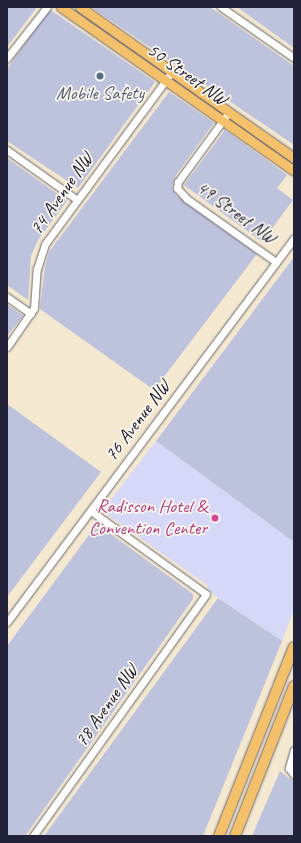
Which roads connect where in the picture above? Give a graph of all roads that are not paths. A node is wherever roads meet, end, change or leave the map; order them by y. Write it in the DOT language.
graph roads {
  1 [pos="47,7"];
  2 [pos="61,7"];
  3 [pos="80,7"];
  4 [pos="221,7"];
  5 [pos="7,58"];
  6 [pos="294,58"];
  7 [pos="172,72"];
  8 [pos="166,81"];
  9 [pos="229,112"];
  10 [pos="223,121"];
  11 [pos="7,150"];
  12 [pos="294,158"];
  13 [pos="293,171"];
  14 [pos="76,199"];
  15 [pos="294,239"];
  16 [pos="276,262"];
  17 [pos="7,297"];
  18 [pos="31,314"];
  19 [pos="7,347"];
  20 [pos="91,511"];
  21 [pos="7,622"];
  22 [pos="294,648"];
  23 [pos="294,686"];
  24 [pos="294,750"];
  25 [pos="294,775"];
  26 [pos="33,836"];
  27 [pos="219,836"];
  28 [pos="235,836"];
  1 -- 5 [label="street"];
  2 -- 8 [label="main road, 50 Street NW"];
  3 -- 7 [label="main road, 50 Street NW"];
  4 -- 6 [label="street"];
  7 -- 8 [label="street, 74 Avenue NW"];
  7 -- 9 [label="main road, 50 Street NW"];
  8 -- 10 [label="main road, 50 Street NW"];
  8 -- 14 [label="street, 74 Avenue NW"];
  9 -- 10 [label="street"];
  9 -- 12 [label="main road, 50 Street NW"];
  10 -- 13 [label="main road, 50 Street NW"];
  10 -- 16 [label="street, 49 Street NW"];
  11 -- 14 [label="street"];
  14 -- 18 [label="street, 74 Avenue NW"];
  15 -- 16 [label="street, 76 Avenue NW"];
  16 -- 20 [label="street, 76 Avenue NW"];
  17 -- 18 [label="street"];
  18 -- 19 [label="street, 74 Avenue NW"];
  20 -- 21 [label="street, 76 Avenue NW"];
  20 -- 26 [label="street, 78 Avenue NW"];
  22 -- 27 [label="highway"];
  23 -- 28 [label="highway"];
  24 -- 25 [label="street"];
}
